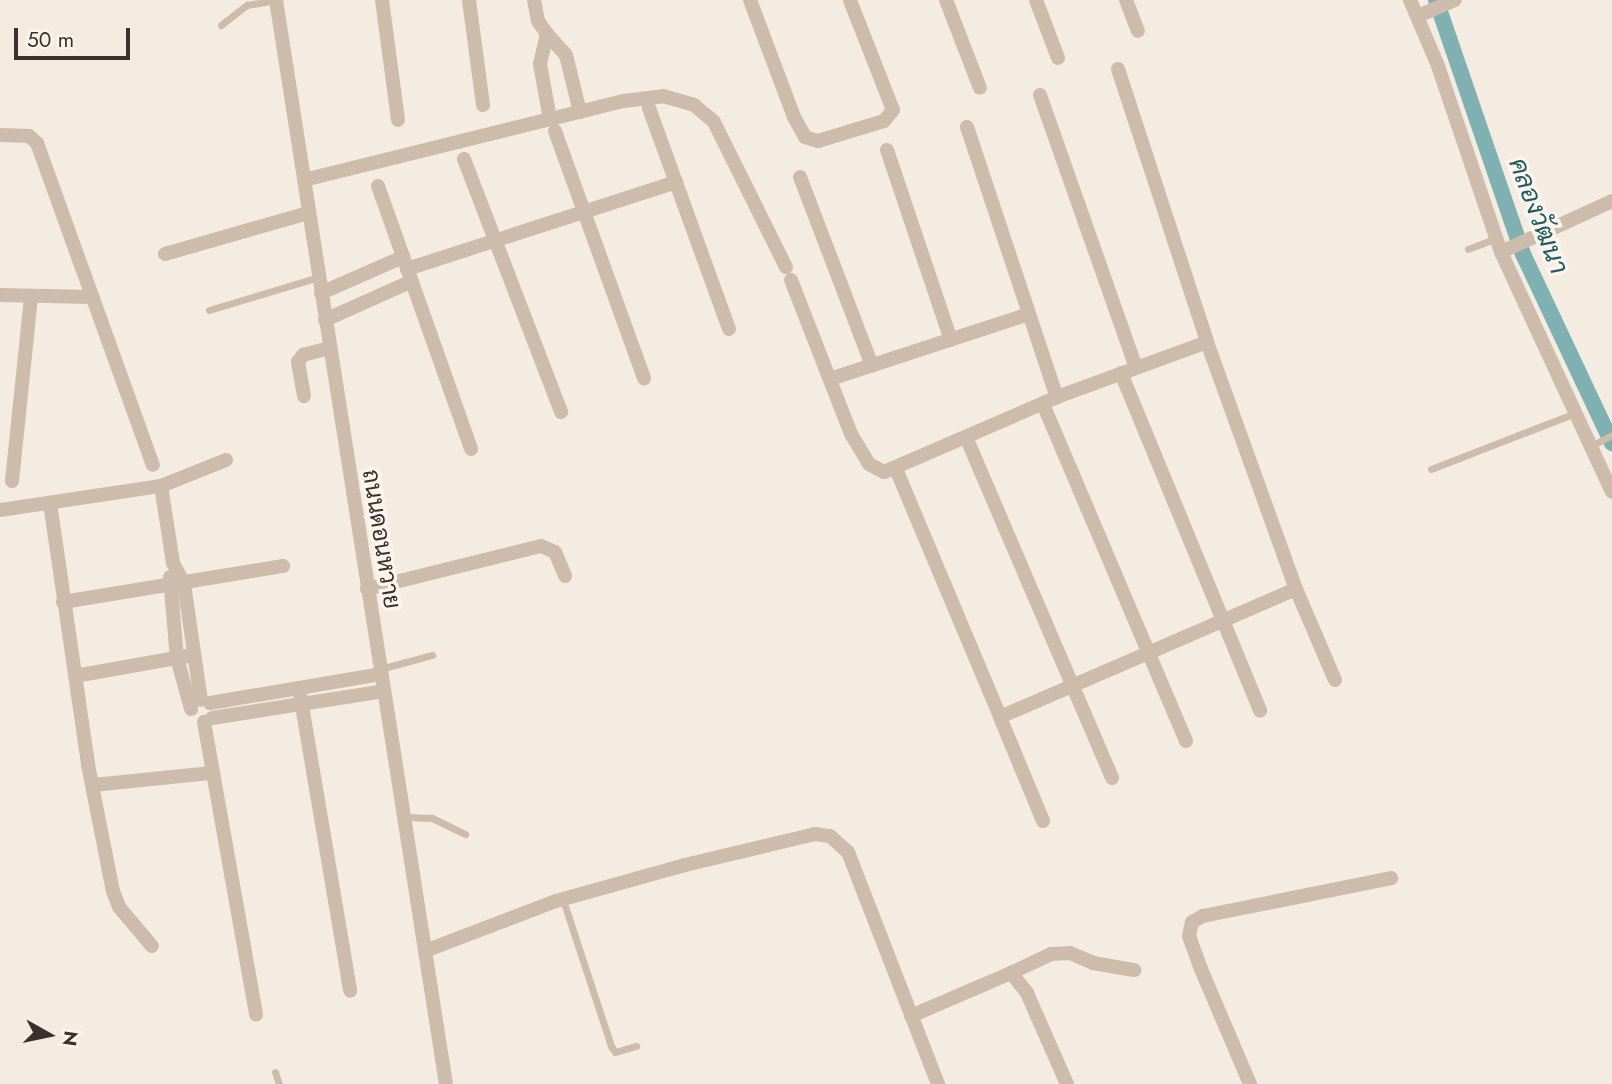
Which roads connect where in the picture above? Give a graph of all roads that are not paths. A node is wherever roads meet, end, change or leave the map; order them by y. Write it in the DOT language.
graph roads {
  1 [pos="276,0"];
  2 [pos="382,0"];
  3 [pos="469,0"];
  4 [pos="534,0"];
  5 [pos="750,0"];
  6 [pos="850,0"];
  7 [pos="946,0"];
  8 [pos="1036,0"];
  9 [pos="1126,0"];
  10 [pos="1410,0"];
  11 [pos="1453,1"];
  12 [pos="1422,14"];
  13 [pos="221,25"];
  14 [pos="1138,31"];
  15 [pos="547,34"];
  16 [pos="1058,58"];
  17 [pos="1118,69"];
  18 [pos="981,88"];
  19 [pos="1040,94"];
  20 [pos="482,105"];
  21 [pos="649,108"];
  22 [pos="580,112"];
  23 [pos="398,120"];
  24 [pos="553,125"];
  25 [pos="967,127"];
  26 [pos="0,135"];
  27 [pos="887,150"];
  28 [pos="464,159"];
  29 [pos="800,177"];
  30 [pos="304,180"];
  31 [pos="676,182"];
  32 [pos="378,186"];
  33 [pos="1612,201"];
  34 [pos="584,211"];
  35 [pos="308,213"];
  36 [pos="496,240"];
  37 [pos="1502,246"];
  38 [pos="1468,249"];
  39 [pos="165,254"];
  40 [pos="407,269"];
  41 [pos="319,277"];
  42 [pos="321,293"];
  43 [pos="0,295"];
  44 [pos="31,297"];
  45 [pos="92,297"];
  46 [pos="209,310"];
  47 [pos="1029,314"];
  48 [pos="325,320"];
  49 [pos="729,329"];
  50 [pos="951,340"];
  51 [pos="1207,342"];
  52 [pos="330,348"];
  53 [pos="873,366"];
  54 [pos="1136,368"];
  55 [pos="1121,373"];
  56 [pos="644,377"];
  57 [pos="830,379"];
  58 [pos="304,396"];
  59 [pos="1057,397"];
  60 [pos="1043,404"];
  61 [pos="561,412"];
  62 [pos="1573,414"];
  63 [pos="1612,435"];
  64 [pos="966,437"];
  65 [pos="1594,444"];
  66 [pos="471,449"];
  67 [pos="226,460"];
  68 [pos="153,465"];
  69 [pos="896,469"];
  70 [pos="1431,469"];
  71 [pos="12,481"];
  72 [pos="161,486"];
  73 [pos="1612,492"];
  74 [pos="50,503"];
  75 [pos="0,510"];
  76 [pos="173,563"];
  77 [pos="282,566"];
  78 [pos="565,576"];
  79 [pos="184,584"];
  80 [pos="168,587"];
  81 [pos="367,589"];
  82 [pos="1296,589"];
  83 [pos="63,602"];
  84 [pos="1222,622"];
  85 [pos="1147,653"];
  86 [pos="194,655"];
  87 [pos="432,656"];
  88 [pos="177,658"];
  89 [pos="380,671"];
  90 [pos="75,676"];
  91 [pos="1335,680"];
  92 [pos="1073,686"];
  93 [pos="299,688"];
  94 [pos="384,691"];
  95 [pos="302,704"];
  96 [pos="204,710"];
  97 [pos="1260,711"];
  98 [pos="1000,718"];
  99 [pos="1186,741"];
  100 [pos="212,773"];
  101 [pos="1112,778"];
  102 [pos="93,785"];
  103 [pos="405,817"];
  104 [pos="1043,821"];
  105 [pos="465,834"];
  106 [pos="1391,878"];
  107 [pos="562,899"];
  108 [pos="152,946"];
  109 [pos="425,951"];
  110 [pos="1134,970"];
  111 [pos="1011,973"];
  112 [pos="350,990"];
  113 [pos="256,1014"];
  114 [pos="911,1016"];
  115 [pos="636,1046"];
  116 [pos="275,1072"];
  117 [pos="279,1084"];
  118 [pos="446,1084"];
  119 [pos="939,1084"];
  120 [pos="1067,1084"];
  121 [pos="1250,1084"];
  1 -- 13 [label="lane"];
  1 -- 30 [label="street, ถนนดอนหวาย"];
  2 -- 23 [label="street"];
  3 -- 20 [label="street"];
  4 -- 15 [label="street"];
  5 -- 6 [label="street"];
  7 -- 18 [label="street"];
  8 -- 16 [label="street"];
  9 -- 14 [label="street"];
  10 -- 12 [label="street"];
  11 -- 12 [label="street"];
  12 -- 37 [label="street"];
  15 -- 22 [label="street"];
  15 -- 24 [label="street"];
  17 -- 51 [label="street"];
  19 -- 54 [label="street"];
  21 -- 31 [label="street"];
  22 -- 24 [label="street"];
  22 -- 57 [label="street"];
  24 -- 30 [label="street"];
  24 -- 34 [label="street"];
  25 -- 47 [label="street"];
  26 -- 45 [label="street"];
  27 -- 50 [label="street"];
  28 -- 36 [label="street"];
  29 -- 53 [label="street"];
  30 -- 35 [label="street, ถนนดอนหวาย"];
  31 -- 34 [label="street"];
  31 -- 49 [label="street"];
  32 -- 40 [label="street"];
  33 -- 37 [label="street"];
  34 -- 36 [label="street"];
  34 -- 56 [label="street"];
  35 -- 39 [label="street"];
  35 -- 41 [label="street, ถนนดอนหวาย"];
  36 -- 40 [label="street"];
  36 -- 61 [label="street"];
  37 -- 38 [label="lane"];
  37 -- 62 [label="street"];
  40 -- 42 [label="street"];
  40 -- 48 [label="street"];
  40 -- 66 [label="street"];
  41 -- 42 [label="street, ถนนดอนหวาย"];
  41 -- 46 [label="lane"];
  42 -- 48 [label="street, ถนนดอนหวาย"];
  43 -- 44 [label="street"];
  44 -- 45 [label="street"];
  44 -- 71 [label="street"];
  45 -- 68 [label="street"];
  47 -- 50 [label="street"];
  47 -- 59 [label="street"];
  48 -- 52 [label="street, ถนนดอนหวาย"];
  50 -- 53 [label="street"];
  51 -- 54 [label="street"];
  51 -- 82 [label="street"];
  52 -- 58 [label="street"];
  52 -- 81 [label="street, ถนนดอนหวาย"];
  53 -- 57 [label="street"];
  54 -- 55 [label="street"];
  55 -- 59 [label="street"];
  55 -- 84 [label="street"];
  57 -- 69 [label="street"];
  59 -- 60 [label="street"];
  60 -- 64 [label="street"];
  60 -- 85 [label="street"];
  62 -- 65 [label="street"];
  62 -- 70 [label="lane"];
  63 -- 65 [label="lane"];
  64 -- 69 [label="street"];
  64 -- 92 [label="street"];
  65 -- 73 [label="street"];
  67 -- 72 [label="street"];
  69 -- 98 [label="street"];
  72 -- 74 [label="street"];
  72 -- 76 [label="street"];
  74 -- 75 [label="street"];
  74 -- 83 [label="street"];
  76 -- 79 [label="street"];
  76 -- 80 [label="street"];
  77 -- 79 [label="street"];
  78 -- 81 [label="street"];
  79 -- 80 [label="street"];
  79 -- 86 [label="street"];
  80 -- 83 [label="street"];
  80 -- 88 [label="street"];
  81 -- 89 [label="street, ถนนดอนหวาย"];
  82 -- 84 [label="street"];
  82 -- 91 [label="street"];
  83 -- 90 [label="street"];
  84 -- 85 [label="street"];
  84 -- 97 [label="street"];
  85 -- 92 [label="street"];
  85 -- 99 [label="street"];
  86 -- 88 [label="street"];
  86 -- 96 [label="street"];
  87 -- 89 [label="lane"];
  88 -- 90 [label="street"];
  88 -- 96 [label="street"];
  89 -- 93 [label="street"];
  89 -- 94 [label="street, ถนนดอนหวาย"];
  90 -- 102 [label="street"];
  92 -- 98 [label="street"];
  92 -- 101 [label="street"];
  93 -- 95 [label="street"];
  93 -- 96 [label="street"];
  94 -- 95 [label="street"];
  94 -- 103 [label="street, ถนนดอนหวาย"];
  95 -- 96 [label="street"];
  95 -- 112 [label="street"];
  96 -- 100 [label="street"];
  98 -- 104 [label="street"];
  100 -- 102 [label="street"];
  100 -- 113 [label="street"];
  102 -- 108 [label="street"];
  103 -- 105 [label="lane"];
  103 -- 109 [label="street, ถนนดอนหวาย"];
  106 -- 121 [label="street"];
  107 -- 109 [label="street"];
  107 -- 114 [label="street"];
  107 -- 115 [label="lane"];
  109 -- 118 [label="street, ถนนดอนหวาย"];
  110 -- 111 [label="street"];
  111 -- 114 [label="street"];
  111 -- 120 [label="street"];
  114 -- 119 [label="street"];
  116 -- 117 [label="lane"];
}
